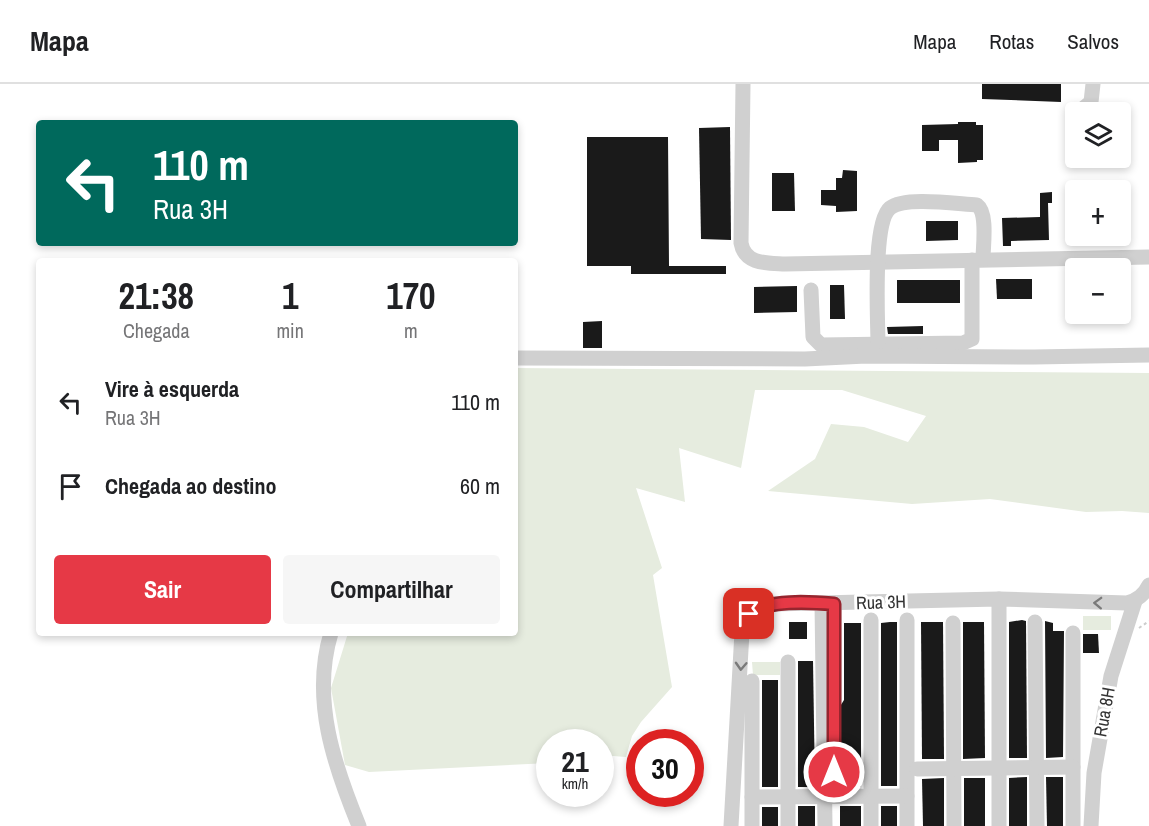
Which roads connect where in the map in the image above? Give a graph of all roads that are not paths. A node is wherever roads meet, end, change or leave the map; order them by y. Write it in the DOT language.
graph roads {
  1 [pos="743,84"];
  2 [pos="1093,84"];
  3 [pos="1091,102"];
  4 [pos="1149,257"];
  5 [pos="978,260"];
  6 [pos="877,262"];
  7 [pos="811,290"];
  8 [pos="878,345"];
  9 [pos="1149,355"];
  10 [pos="518,358"];
  11 [pos="1149,585"];
  12 [pos="994,599"];
  13 [pos="1136,601"];
  14 [pos="828,603"];
  15 [pos="871,620"];
  16 [pos="1035,622"];
  17 [pos="953,623"];
  18 [pos="1072,633"];
  19 [pos="331,636"];
  20 [pos="788,662"];
  21 [pos="752,681"];
  22 [pos="1073,767"];
  23 [pos="1036,768"];
  24 [pos="917,769"];
  25 [pos="954,769"];
  26 [pos="994,769"];
  27 [pos="830,796"];
  28 [pos="871,796"];
  29 [pos="907,796"];
  30 [pos="752,797"];
  31 [pos="788,797"];
  32 [pos="358,826"];
  33 [pos="731,826"];
  34 [pos="752,826"];
  35 [pos="788,826"];
  36 [pos="825,826"];
  37 [pos="835,826"];
  38 [pos="872,826"];
  39 [pos="907,826"];
  40 [pos="917,826"];
  41 [pos="954,826"];
  42 [pos="990,826"];
  43 [pos="999,826"];
  44 [pos="1037,826"];
  45 [pos="1073,826"];
  46 [pos="1091,826"];
  1 -- 6 [label="street"];
  2 -- 3 [label="street"];
  4 -- 5 [label="street"];
  5 -- 6 [label="street"];
  5 -- 6 [label="street"];
  5 -- 8 [label="street"];
  6 -- 8 [label="street"];
  7 -- 8 [label="street"];
  9 -- 10 [label="street"];
  11 -- 13 [label="street"];
  13 -- 12 [label="street, Rua 3H, one-way"];
  12 -- 14 [label="street, Rua 3H"];
  12 -- 26 [label="street"];
  13 -- 46 [label="street, Rua 8H"];
  14 -- 27 [label="street"];
  14 -- 33 [label="street, Rua 3H, one-way"];
  15 -- 28 [label="street"];
  16 -- 23 [label="street"];
  17 -- 25 [label="street"];
  18 -- 22 [label="street"];
  19 -- 32 [label="street"];
  20 -- 31 [label="street"];
  21 -- 30 [label="street"];
  22 -- 23 [label="street"];
  22 -- 45 [label="street"];
  23 -- 26 [label="street"];
  23 -- 44 [label="street"];
  24 -- 25 [label="street"];
  24 -- 29 [label="street"];
  24 -- 40 [label="street"];
  25 -- 26 [label="street"];
  25 -- 41 [label="street"];
  26 -- 42 [label="street"];
  26 -- 43 [label="street"];
  27 -- 28 [label="street"];
  27 -- 31 [label="street"];
  27 -- 36 [label="street"];
  27 -- 37 [label="street"];
  28 -- 29 [label="street"];
  28 -- 38 [label="street"];
  29 -- 39 [label="street"];
  30 -- 31 [label="street"];
  30 -- 34 [label="street"];
  31 -- 35 [label="street"];
}
